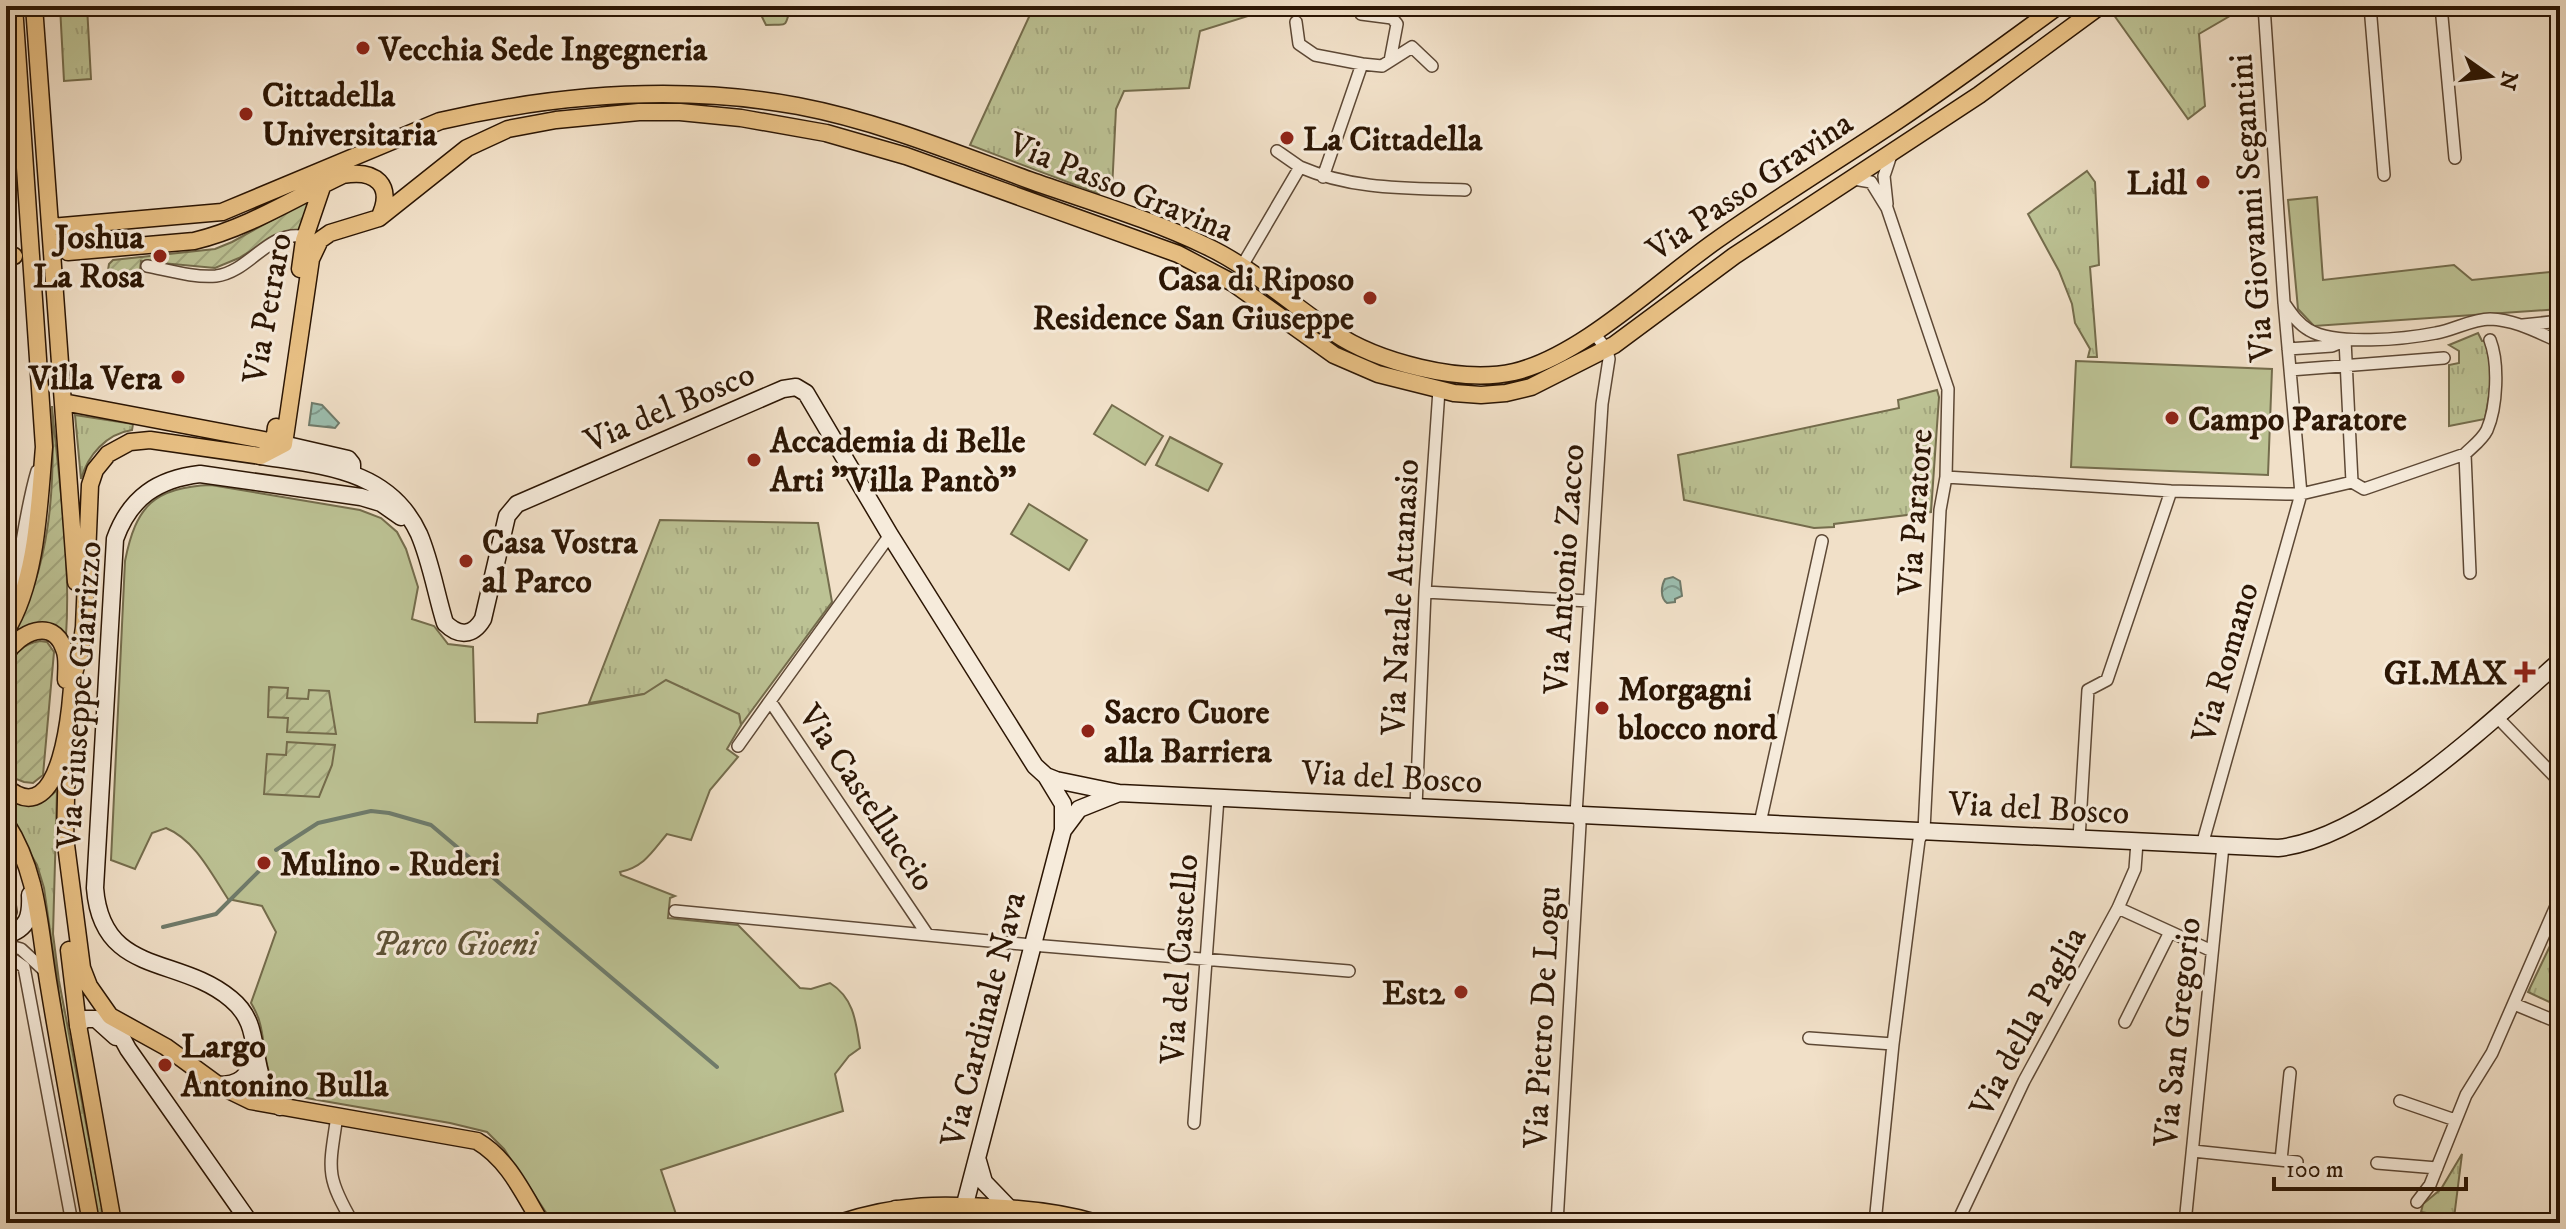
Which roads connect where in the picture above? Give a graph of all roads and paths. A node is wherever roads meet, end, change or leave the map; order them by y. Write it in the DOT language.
graph roads {
  1 [pos="14,6"];
  2 [pos="34,6"];
  3 [pos="2100,6"];
  4 [pos="2370,6"];
  5 [pos="2441,6"];
  6 [pos="2050,8"];
  7 [pos="2263,8"];
  8 [pos="1361,14"];
  9 [pos="6,15"];
  10 [pos="1296,22"];
  11 [pos="1390,61"];
  12 [pos="1362,64"];
  13 [pos="1432,66"];
  14 [pos="22,96"];
  15 [pos="379,147"];
  16 [pos="1277,151"];
  17 [pos="1893,152"];
  18 [pos="2455,158"];
  19 [pos="1300,167"];
  20 [pos="2384,175"];
  21 [pos="1323,177"];
  22 [pos="1854,179"];
  23 [pos="323,184"];
  24 [pos="1465,190"];
  25 [pos="1887,208"];
  26 [pos="379,218"];
  27 [pos="51,227"];
  28 [pos="310,243"];
  29 [pos="68,252"];
  30 [pos="147,266"];
  31 [pos="1242,266"];
  32 [pos="2284,302"];
  33 [pos="2560,321"];
  34 [pos="2522,325"];
  35 [pos="1594,333"];
  36 [pos="2345,340"];
  37 [pos="2490,340"];
  38 [pos="2560,342"];
  39 [pos="2288,349"];
  40 [pos="1607,350"];
  41 [pos="2444,358"];
  42 [pos="2346,366"];
  43 [pos="2290,370"];
  44 [pos="1439,390"];
  45 [pos="63,402"];
  46 [pos="279,445"];
  47 [pos="2465,454"];
  48 [pos="261,456"];
  49 [pos="296,462"];
  50 [pos="352,474"];
  51 [pos="1946,477"];
  52 [pos="2352,482"];
  53 [pos="2171,491"];
  54 [pos="335,493"];
  55 [pos="2301,494"];
  56 [pos="419,535"];
  57 [pos="890,535"];
  58 [pos="1822,541"];
  59 [pos="2470,573"];
  60 [pos="1425,592"];
  61 [pos="1589,601"];
  62 [pos="9,621"];
  63 [pos="6,654"];
  64 [pos="2560,661"];
  65 [pos="73,677"];
  66 [pos="770,701"];
  67 [pos="2496,716"];
  68 [pos="68,720"];
  69 [pos="738,746"];
  70 [pos="1046,776"];
  71 [pos="2560,782"];
  72 [pos="6,787"];
  73 [pos="1119,793"];
  74 [pos="1218,798"];
  75 [pos="1416,807"];
  76 [pos="1576,814"];
  77 [pos="6,823"];
  78 [pos="1760,823"];
  79 [pos="1063,830"];
  80 [pos="1924,830"];
  81 [pos="11,834"];
  82 [pos="65,839"];
  83 [pos="2079,839"];
  84 [pos="2137,842"];
  85 [pos="2202,845"];
  86 [pos="2223,846"];
  87 [pos="29,870"];
  88 [pos="6,879"];
  89 [pos="2559,901"];
  90 [pos="2118,908"];
  91 [pos="675,911"];
  92 [pos="11,912"];
  93 [pos="2170,932"];
  94 [pos="927,934"];
  95 [pos="6,935"];
  96 [pos="6,945"];
  97 [pos="1032,945"];
  98 [pos="2212,951"];
  99 [pos="1206,958"];
  100 [pos="6,960"];
  101 [pos="1349,971"];
  102 [pos="47,973"];
  103 [pos="2514,1004"];
  104 [pos="110,1016"];
  105 [pos="2125,1022"];
  106 [pos="2560,1023"];
  107 [pos="78,1025"];
  108 [pos="151,1038"];
  109 [pos="1809,1038"];
  110 [pos="1893,1044"];
  111 [pos="255,1047"];
  112 [pos="128,1049"];
  113 [pos="2290,1073"];
  114 [pos="218,1085"];
  115 [pos="2400,1101"];
  116 [pos="280,1107"];
  117 [pos="337,1116"];
  118 [pos="2455,1120"];
  119 [pos="1194,1123"];
  120 [pos="2193,1151"];
  121 [pos="977,1160"];
  122 [pos="2281,1160"];
  123 [pos="2297,1162"];
  124 [pos="2377,1163"];
  125 [pos="2437,1168"];
  126 [pos="2417,1202"];
  127 [pos="965,1205"];
  128 [pos="1007,1208"];
  129 [pos="895,1209"];
  130 [pos="72,1223"];
  131 [pos="91,1223"];
  132 [pos="113,1223"];
  133 [pos="250,1223"];
  134 [pos="353,1223"];
  135 [pos="541,1223"];
  136 [pos="839,1223"];
  137 [pos="928,1223"];
  138 [pos="960,1223"];
  139 [pos="978,1223"];
  140 [pos="1097,1223"];
  141 [pos="1557,1223"];
  142 [pos="1875,1223"];
  143 [pos="1957,1223"];
  144 [pos="2185,1223"];
  1 -- 14 [label="main road"];
  2 -- 27 [label="main road"];
  3 -- 17 [label="main road, Via Passo Gravina"];
  4 -- 20 [label="street"];
  5 -- 18 [label="street"];
  6 -- 35 [label="main road, Via Passo Gravina"];
  7 -- 32 [label="street, Via Giovanni Segantini"];
  8 -- 11 [label="street"];
  9 -- 14 [label="main road"];
  10 -- 12 [label="street"];
  11 -- 12 [label="street"];
  11 -- 13 [label="street"];
  12 -- 21 [label="street"];
  14 -- 62 [label="main road"];
  15 -- 23 [label="main road"];
  15 -- 27 [label="main road, Via Passo Gravina"];
  15 -- 31 [label="main road, Via Passo Gravina"];
  16 -- 19 [label="street"];
  17 -- 22 [label="main road, Via Passo Gravina"];
  17 -- 25 [label="street, Via Paratore"];
  19 -- 21 [label="street"];
  19 -- 31 [label="street"];
  21 -- 24 [label="street"];
  22 -- 25 [label="street, Via Paratore"];
  22 -- 40 [label="main road, Via Passo Gravina"];
  23 -- 26 [label="main road"];
  23 -- 28 [label="main road, Via Petraro"];
  23 -- 29 [label="main road"];
  25 -- 51 [label="street, Via Paratore"];
  26 -- 28 [label="main road"];
  26 -- 44 [label="main road, Via Passo Gravina"];
  27 -- 45 [label="main road"];
  28 -- 30 [label="street"];
  28 -- 46 [label="main road, Via Petraro"];
  31 -- 35 [label="main road, Via Passo Gravina"];
  32 -- 36 [label="street"];
  32 -- 39 [label="street, Via Giovanni Segantini"];
  33 -- 34 [label="street"];
  34 -- 36 [label="street"];
  34 -- 38 [label="street"];
  35 -- 40 [label="street"];
  36 -- 39 [label="street"];
  36 -- 42 [label="street"];
  37 -- 47 [label="street"];
  39 -- 43 [label="street, Via Giovanni Segantini"];
  40 -- 44 [label="main road, Via Passo Gravina"];
  40 -- 61 [label="street, Via Antonio Zacco"];
  41 -- 42 [label="street"];
  42 -- 43 [label="street"];
  42 -- 52 [label="street"];
  43 -- 55 [label="street, Via Giovanni Segantini"];
  44 -- 60 [label="street, Via Natale Attanasio"];
  45 -- 46 [label="main road"];
  45 -- 65 [label="main road"];
  46 -- 48 [label="main road"];
  46 -- 49 [label="main road"];
  46 -- 50 [label="main road"];
  47 -- 52 [label="street"];
  47 -- 59 [label="street"];
  48 -- 49 [label="main road, Via del Bosco"];
  48 -- 65 [label="main road, Via del Bosco"];
  49 -- 50 [label="main road, Via del Bosco"];
  50 -- 54 [label="main road"];
  50 -- 56 [label="main road, Via del Bosco"];
  51 -- 53 [label="street"];
  51 -- 80 [label="street, Via Paratore"];
  52 -- 55 [label="street"];
  53 -- 55 [label="street"];
  53 -- 83 [label="street"];
  54 -- 56 [label="main road"];
  54 -- 111 [label="main road, Via Giuseppe Giarrizzo"];
  55 -- 85 [label="street, Via Romano"];
  56 -- 57 [label="main road, Via del Bosco"];
  57 -- 66 [label="street, Via Castelluccio"];
  57 -- 70 [label="main road, Via del Bosco"];
  58 -- 78 [label="street"];
  60 -- 61 [label="street"];
  60 -- 75 [label="street, Via Natale Attanasio"];
  61 -- 76 [label="street, Via Antonio Zacco"];
  63 -- 68 [label="main road"];
  64 -- 67 [label="main road, Via del Bosco"];
  65 -- 68 [label="main road"];
  66 -- 69 [label="street"];
  66 -- 94 [label="street, Via Castelluccio"];
  67 -- 71 [label="street"];
  67 -- 86 [label="main road, Via del Bosco"];
  68 -- 72 [label="main road"];
  68 -- 82 [label="main road"];
  70 -- 73 [label="main road, Via del Bosco"];
  70 -- 79 [label="main road"];
  73 -- 74 [label="main road, Via del Bosco"];
  73 -- 79 [label="main road"];
  74 -- 75 [label="main road, Via del Bosco"];
  74 -- 99 [label="street, Via del Castello"];
  75 -- 76 [label="main road, Via del Bosco"];
  76 -- 78 [label="main road, Via del Bosco"];
  76 -- 141 [label="street, Via Pietro De Logu"];
  77 -- 81 [label="main road"];
  78 -- 80 [label="main road, Via del Bosco"];
  79 -- 97 [label="main road, Via Cardinale Nava"];
  80 -- 83 [label="main road, Via del Bosco"];
  80 -- 110 [label="street, Via Paratore"];
  81 -- 87 [label="main road"];
  82 -- 104 [label="main road"];
  82 -- 107 [label="main road"];
  83 -- 84 [label="main road, Via del Bosco"];
  84 -- 85 [label="main road, Via del Bosco"];
  84 -- 90 [label="street, Via della Paglia"];
  85 -- 86 [label="main road, Via del Bosco"];
  86 -- 98 [label="street, Via San Gregorio"];
  87 -- 95 [label="main road"];
  87 -- 102 [label="main road"];
  88 -- 92 [label="street"];
  89 -- 103 [label="street"];
  90 -- 93 [label="street"];
  90 -- 143 [label="street, Via della Paglia"];
  91 -- 94 [label="street"];
  93 -- 98 [label="street"];
  93 -- 105 [label="street"];
  94 -- 97 [label="street"];
  96 -- 102 [label="street"];
  97 -- 99 [label="street"];
  97 -- 121 [label="main road, Via Cardinale Nava"];
  98 -- 120 [label="street, Via San Gregorio"];
  99 -- 101 [label="street"];
  99 -- 119 [label="street, Via del Castello"];
  100 -- 130 [label="street"];
  102 -- 131 [label="main road"];
  103 -- 106 [label="street"];
  103 -- 118 [label="street"];
  104 -- 108 [label="main road"];
  104 -- 112 [label="main road"];
  107 -- 112 [label="main road"];
  107 -- 132 [label="main road"];
  108 -- 112 [label="street"];
  108 -- 114 [label="main road"];
  109 -- 110 [label="street"];
  110 -- 142 [label="street, Via Paratore"];
  111 -- 114 [label="main road"];
  111 -- 116 [label="main road, Via Giuseppe Giarrizzo"];
  112 -- 133 [label="main road"];
  113 -- 122 [label="street"];
  114 -- 116 [label="main road"];
  115 -- 118 [label="street"];
  116 -- 117 [label="main road"];
  117 -- 134 [label="street"];
  117 -- 135 [label="main road"];
  118 -- 125 [label="street"];
  120 -- 122 [label="street"];
  120 -- 144 [label="street, Via San Gregorio"];
  121 -- 127 [label="main road, Via Cardinale Nava"];
  121 -- 128 [label="main road"];
  122 -- 123 [label="street"];
  124 -- 125 [label="street"];
  125 -- 126 [label="street"];
  127 -- 128 [label="main road"];
  127 -- 129 [label="main road"];
  127 -- 138 [label="main road, Via Cardinale Nava"];
  128 -- 139 [label="main road"];
  128 -- 140 [label="main road"];
  129 -- 136 [label="main road"];
  129 -- 137 [label="main road"];
}
